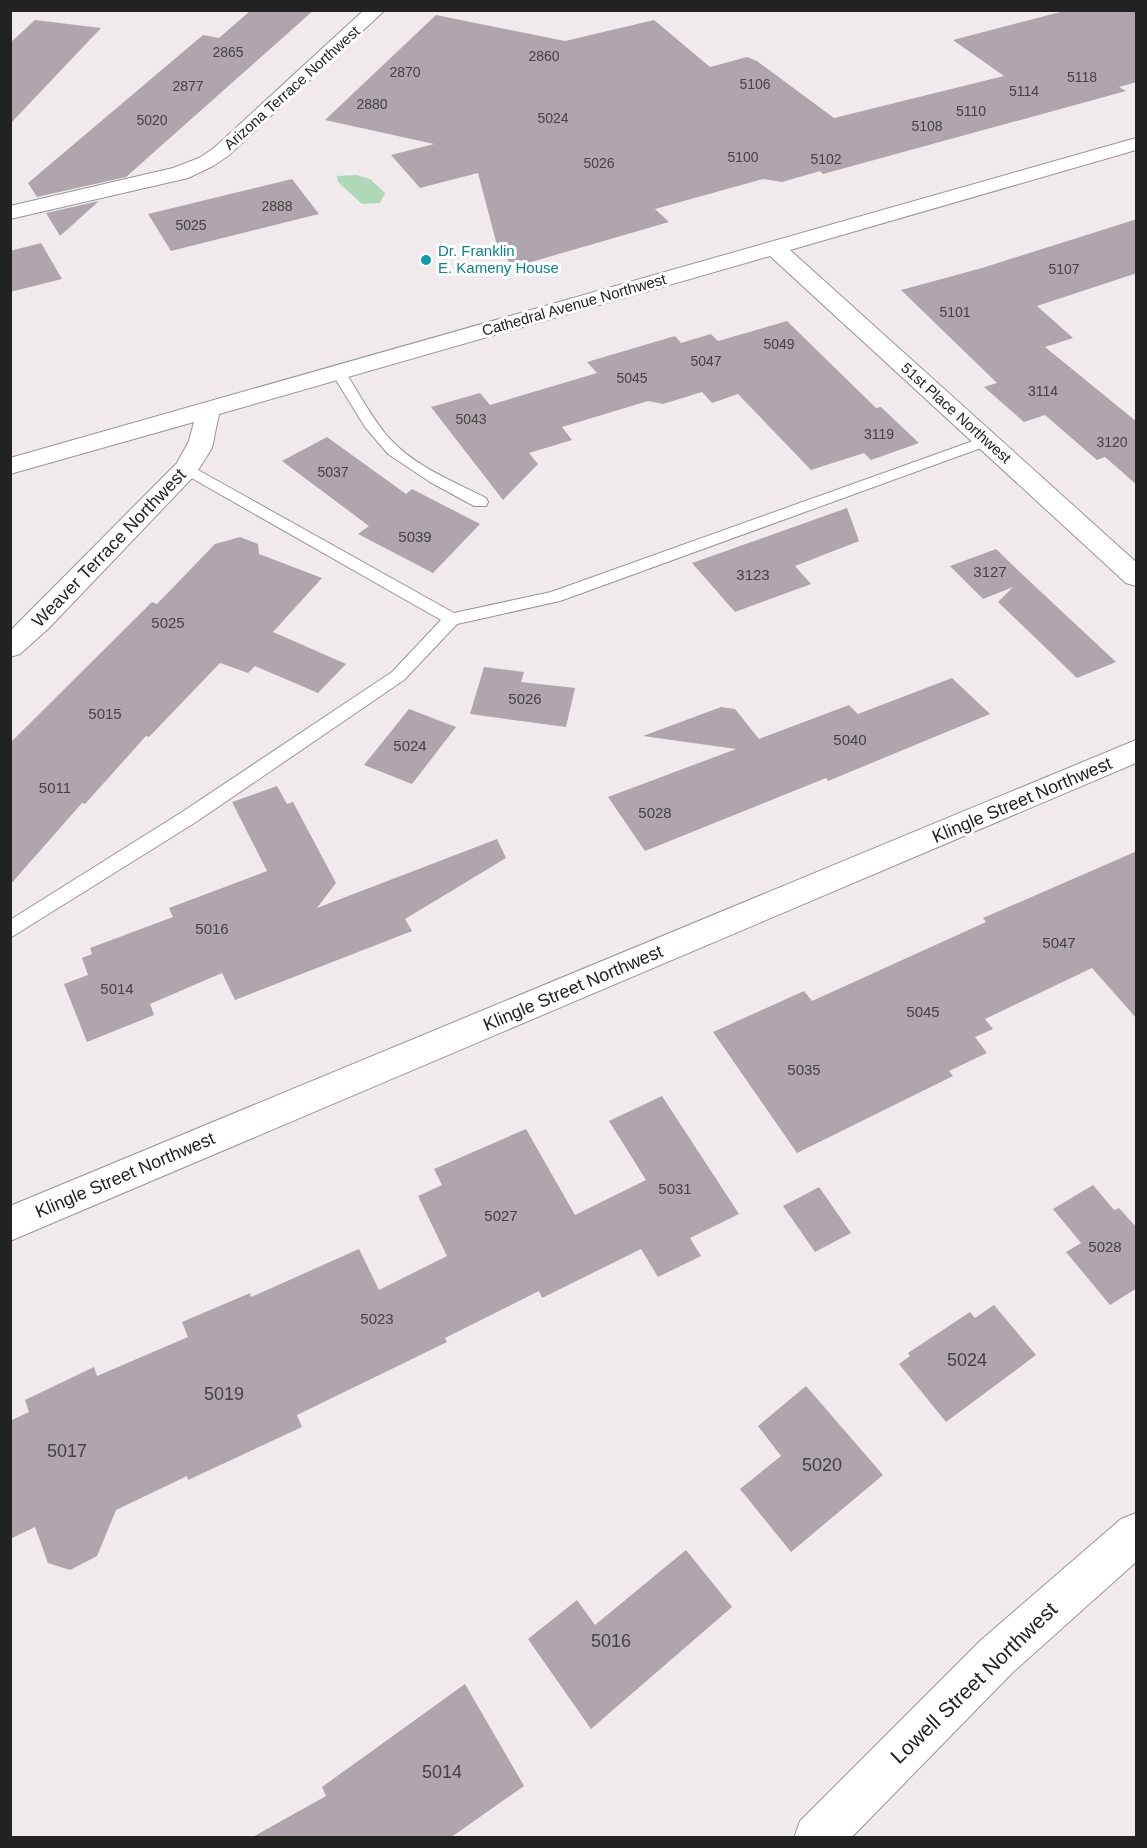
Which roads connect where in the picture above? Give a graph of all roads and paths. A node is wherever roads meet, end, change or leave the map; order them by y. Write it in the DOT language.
graph roads {
  1 [pos="376,10"];
  2 [pos="1137,144"];
  3 [pos="10,213"];
  4 [pos="775,248"];
  5 [pos="338,372"];
  6 [pos="207,409"];
  7 [pos="987,441"];
  8 [pos="10,466"];
  9 [pos="186,470"];
  10 [pos="480,502"];
  11 [pos="1137,577"];
  12 [pos="452,619"];
  13 [pos="10,647"];
  14 [pos="1137,752"];
  15 [pos="10,930"];
  16 [pos="10,1224"];
  17 [pos="1137,1534"];
  18 [pos="817,1838"];
  1 -- 3 [label="street, Arizona Terrace Northwest"];
  2 -- 4 [label="street, Cathedral Avenue Northwest"];
  4 -- 5 [label="street, Cathedral Avenue Northwest"];
  4 -- 7 [label="street, 51st Place Northwest"];
  5 -- 6 [label="street, Cathedral Avenue Northwest"];
  5 -- 10 [label="lane"];
  6 -- 8 [label="street, Cathedral Avenue Northwest"];
  6 -- 9 [label="street, Weaver Terrace Northwest"];
  7 -- 11 [label="street, 51st Place Northwest"];
  7 -- 12 [label="lane"];
  9 -- 12 [label="lane"];
  9 -- 13 [label="street, Weaver Terrace Northwest"];
  12 -- 15 [label="lane"];
  14 -- 16 [label="street, Klingle Street Northwest"];
  17 -- 18 [label="street, Lowell Street Northwest"];
}
